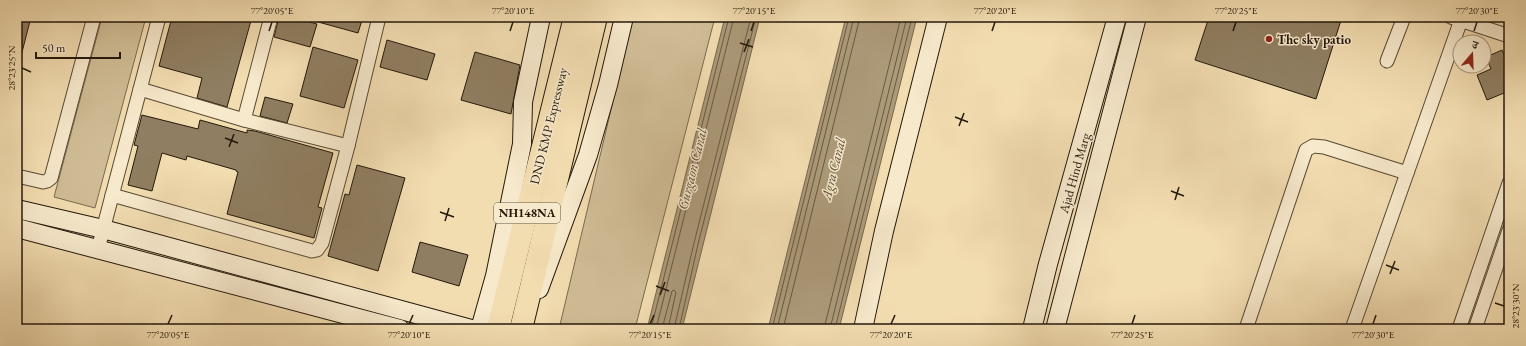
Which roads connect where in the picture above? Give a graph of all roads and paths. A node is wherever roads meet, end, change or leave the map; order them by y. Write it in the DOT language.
graph roads {
  1 [pos="94,17"];
  2 [pos="159,17"];
  3 [pos="271,17"];
  4 [pos="379,17"];
  5 [pos="541,17"];
  6 [pos="575,17"];
  7 [pos="596,17"];
  8 [pos="624,17"];
  9 [pos="938,17"];
  10 [pos="1117,17"];
  11 [pos="1137,17"];
  12 [pos="1404,17"];
  13 [pos="1456,19"];
  14 [pos="1509,36"];
  15 [pos="1387,61"];
  16 [pos="140,89"];
  17 [pos="566,99"];
  18 [pos="244,120"];
  19 [pos="348,146"];
  20 [pos="1407,173"];
  21 [pos="17,176"];
  22 [pos="1509,182"];
  23 [pos="112,195"];
  24 [pos="17,209"];
  25 [pos="17,228"];
  26 [pos="103,230"];
  27 [pos="1509,230"];
  28 [pos="98,249"];
  29 [pos="1033,325"];
  30 [pos="1055,328"];
  31 [pos="400,329"];
  32 [pos="471,329"];
  33 [pos="480,329"];
  34 [pos="498,329"];
  35 [pos="521,329"];
  36 [pos="531,329"];
  37 [pos="863,329"];
  38 [pos="1246,329"];
  39 [pos="1352,329"];
  40 [pos="1458,329"];
  41 [pos="1475,329"];
  1 -- 21 [label="street"];
  2 -- 16 [label="street"];
  3 -- 18 [label="street"];
  4 -- 19 [label="street"];
  5 -- 33 [label="street"];
  6 -- 17 [label="highway, DND KMP Expressway / NH148NA"];
  7 -- 17 [label="highway, DND KMP Expressway / NH148NA"];
  8 -- 36 [label="street"];
  9 -- 37 [label="street"];
  10 -- 29 [label="street, Ajad Hind Marg"];
  11 -- 30 [label="street"];
  12 -- 15 [label="street"];
  13 -- 14 [label="street"];
  13 -- 20 [label="street"];
  16 -- 18 [label="street"];
  16 -- 23 [label="street"];
  17 -- 34 [label="highway, DND KMP Expressway / NH148NA"];
  17 -- 35 [label="highway, DND KMP Expressway / NH148NA"];
  18 -- 19 [label="street"];
  19 -- 23 [label="street"];
  20 -- 38 [label="street"];
  20 -- 39 [label="street"];
  22 -- 40 [label="street"];
  23 -- 26 [label="street"];
  24 -- 26 [label="street"];
  25 -- 28 [label="street"];
  26 -- 28 [label="street"];
  26 -- 32 [label="street"];
  27 -- 41 [label="street"];
  28 -- 31 [label="street"];
  29 -- 30 [label="street"];
}
